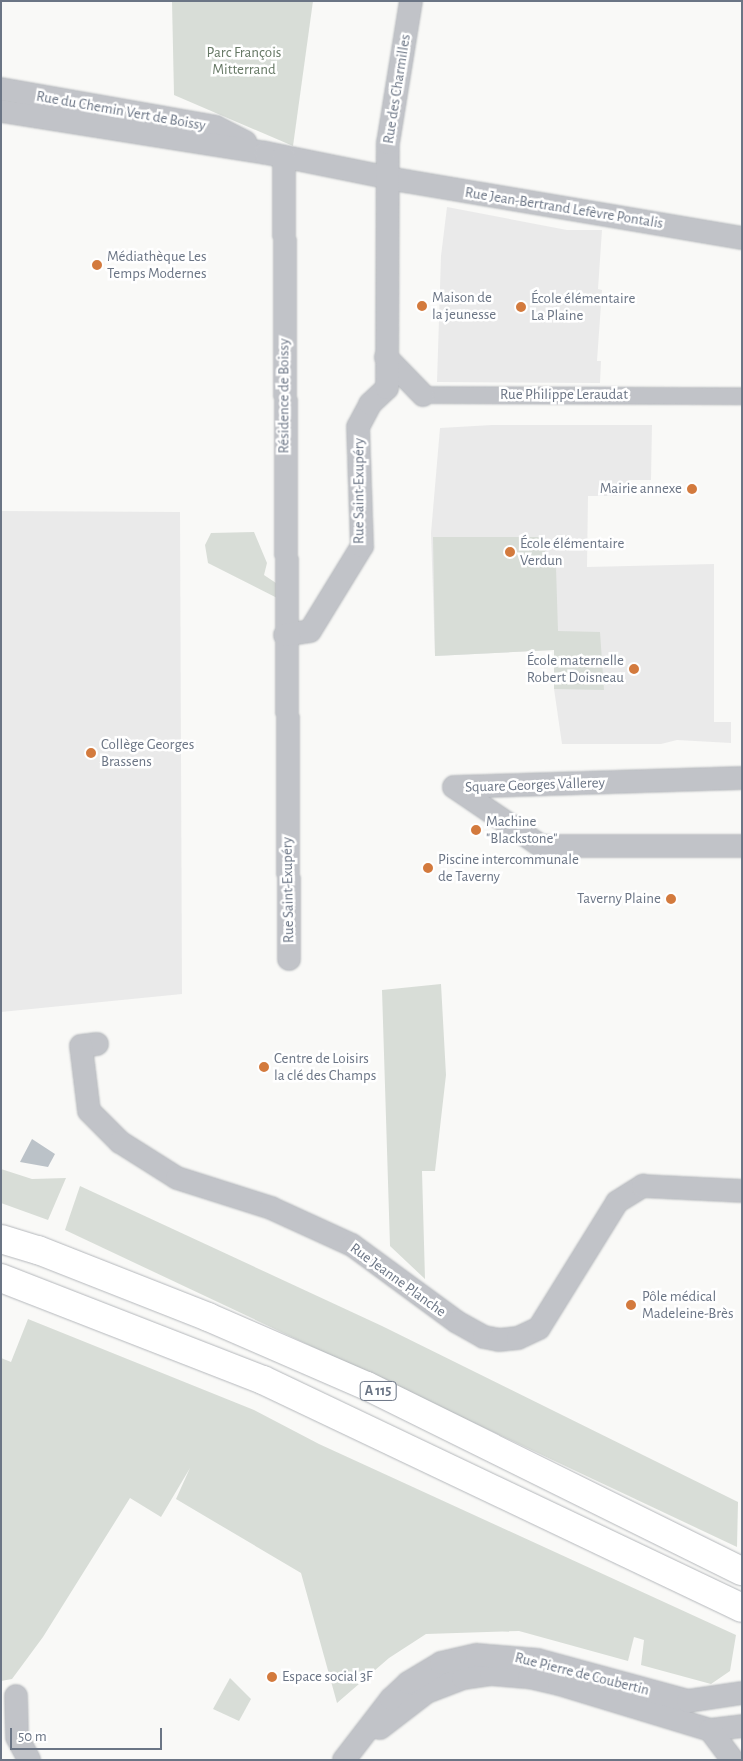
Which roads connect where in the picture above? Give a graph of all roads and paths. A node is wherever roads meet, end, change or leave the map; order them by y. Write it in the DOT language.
graph roads {
  1 [pos="411,1"];
  2 [pos="1,89"];
  3 [pos="1,112"];
  4 [pos="275,155"];
  5 [pos="387,177"];
  6 [pos="742,238"];
  7 [pos="386,357"];
  8 [pos="388,388"];
  9 [pos="423,395"];
  10 [pos="742,396"];
  11 [pos="285,635"];
  12 [pos="742,778"];
  13 [pos="742,846"];
  14 [pos="289,959"];
  15 [pos="97,1044"];
  16 [pos="742,1191"];
  17 [pos="1,1224"];
  18 [pos="1,1239"];
  19 [pos="38,1250"];
  20 [pos="1,1278"];
  21 [pos="742,1571"];
  22 [pos="742,1608"];
  23 [pos="742,1693"];
  24 [pos="16,1696"];
  25 [pos="742,1726"];
  26 [pos="710,1730"];
  27 [pos="29,1760"];
  28 [pos="345,1760"];
  29 [pos="733,1760"];
  1 -- 5 [label="street, Rue des Charmilles"];
  2 -- 4 [label="street, Rue du Chemin Vert de Boissy"];
  3 -- 4 [label="street, Rue du Chemin Vert de Boissy"];
  4 -- 5 [label="street, Rue du Chemin Vert de Boissy"];
  4 -- 11 [label="street, Résidence de Boissy"];
  5 -- 6 [label="street, Rue Jean-Bertrand Lefèvre Pontalis"];
  5 -- 7 [label="street"];
  7 -- 8 [label="street"];
  7 -- 9 [label="street"];
  8 -- 9 [label="street, Rue Philippe Leraudat"];
  8 -- 11 [label="street, Rue Saint-Exupéry"];
  9 -- 10 [label="street, Rue Philippe Leraudat"];
  11 -- 14 [label="street, Rue Saint-Exupéry"];
  12 -- 13 [label="street, Square Georges Vallerey"];
  15 -- 16 [label="street, Rue Jeanne Planche"];
  17 -- 19 [label="highway"];
  18 -- 19 [label="highway, A 115"];
  19 -- 21 [label="highway, A 115"];
  20 -- 22 [label="highway, A 115"];
  23 -- 28 [label="street, Rue Pierre de Coubertin"];
  24 -- 27 [label="street"];
  25 -- 26 [label="street, Rue Pierre de Coubertin"];
  26 -- 28 [label="street, Rue Pierre de Coubertin"];
  26 -- 29 [label="street"];
}
